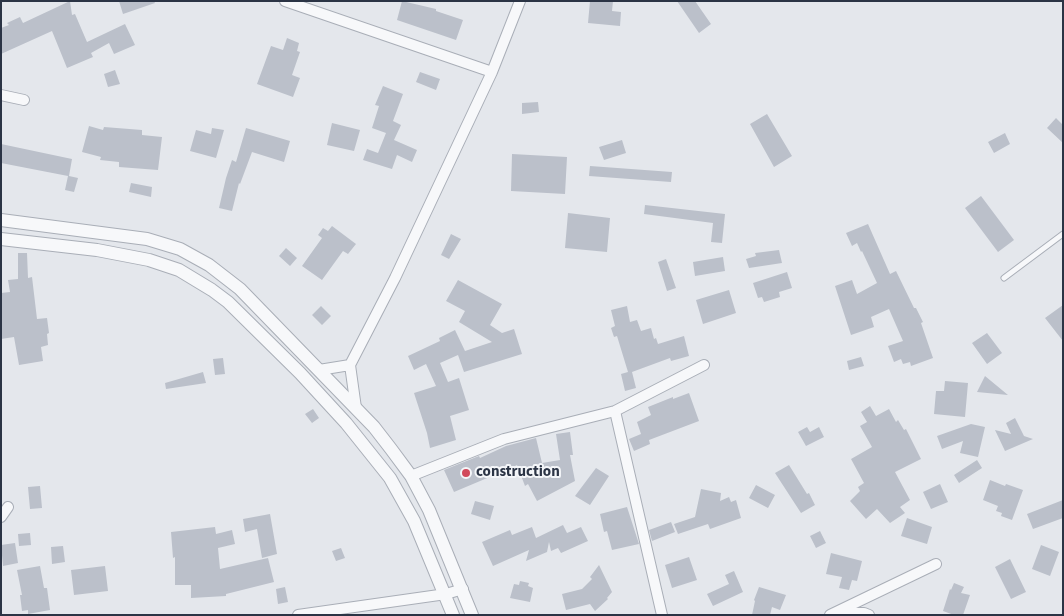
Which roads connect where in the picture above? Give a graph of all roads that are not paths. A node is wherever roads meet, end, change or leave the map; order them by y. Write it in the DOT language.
graph roads {
  1 [pos="284,1"];
  2 [pos="520,1"];
  3 [pos="492,72"];
  4 [pos="1,95"];
  5 [pos="24,100"];
  6 [pos="1,220"];
  7 [pos="1063,234"];
  8 [pos="122,235"];
  9 [pos="1,239"];
  10 [pos="120,254"];
  11 [pos="1004,278"];
  12 [pos="350,364"];
  13 [pos="704,365"];
  14 [pos="319,370"];
  15 [pos="356,408"];
  16 [pos="615,411"];
  17 [pos="410,476"];
  18 [pos="8,506"];
  19 [pos="1,517"];
  20 [pos="936,564"];
  21 [pos="463,590"];
  22 [pos="446,594"];
  23 [pos="831,614"];
  24 [pos="298,615"];
  25 [pos="453,615"];
  26 [pos="472,615"];
  27 [pos="662,615"];
  28 [pos="869,615"];
  1 -- 3 [label="street"];
  2 -- 3 [label="street"];
  3 -- 12 [label="street"];
  4 -- 5 [label="street"];
  6 -- 8 [label="street"];
  7 -- 11 [label="lane"];
  8 -- 10 [label="street"];
  8 -- 14 [label="street"];
  9 -- 10 [label="street"];
  10 -- 22 [label="street"];
  12 -- 14 [label="street"];
  12 -- 15 [label="street"];
  13 -- 16 [label="street"];
  14 -- 15 [label="street"];
  15 -- 17 [label="street"];
  16 -- 17 [label="street"];
  16 -- 27 [label="street"];
  17 -- 21 [label="street"];
  18 -- 19 [label="street"];
  20 -- 23 [label="street"];
  21 -- 22 [label="street"];
  21 -- 26 [label="street"];
  22 -- 24 [label="street"];
  22 -- 25 [label="street"];
  23 -- 28 [label="street"];
}
